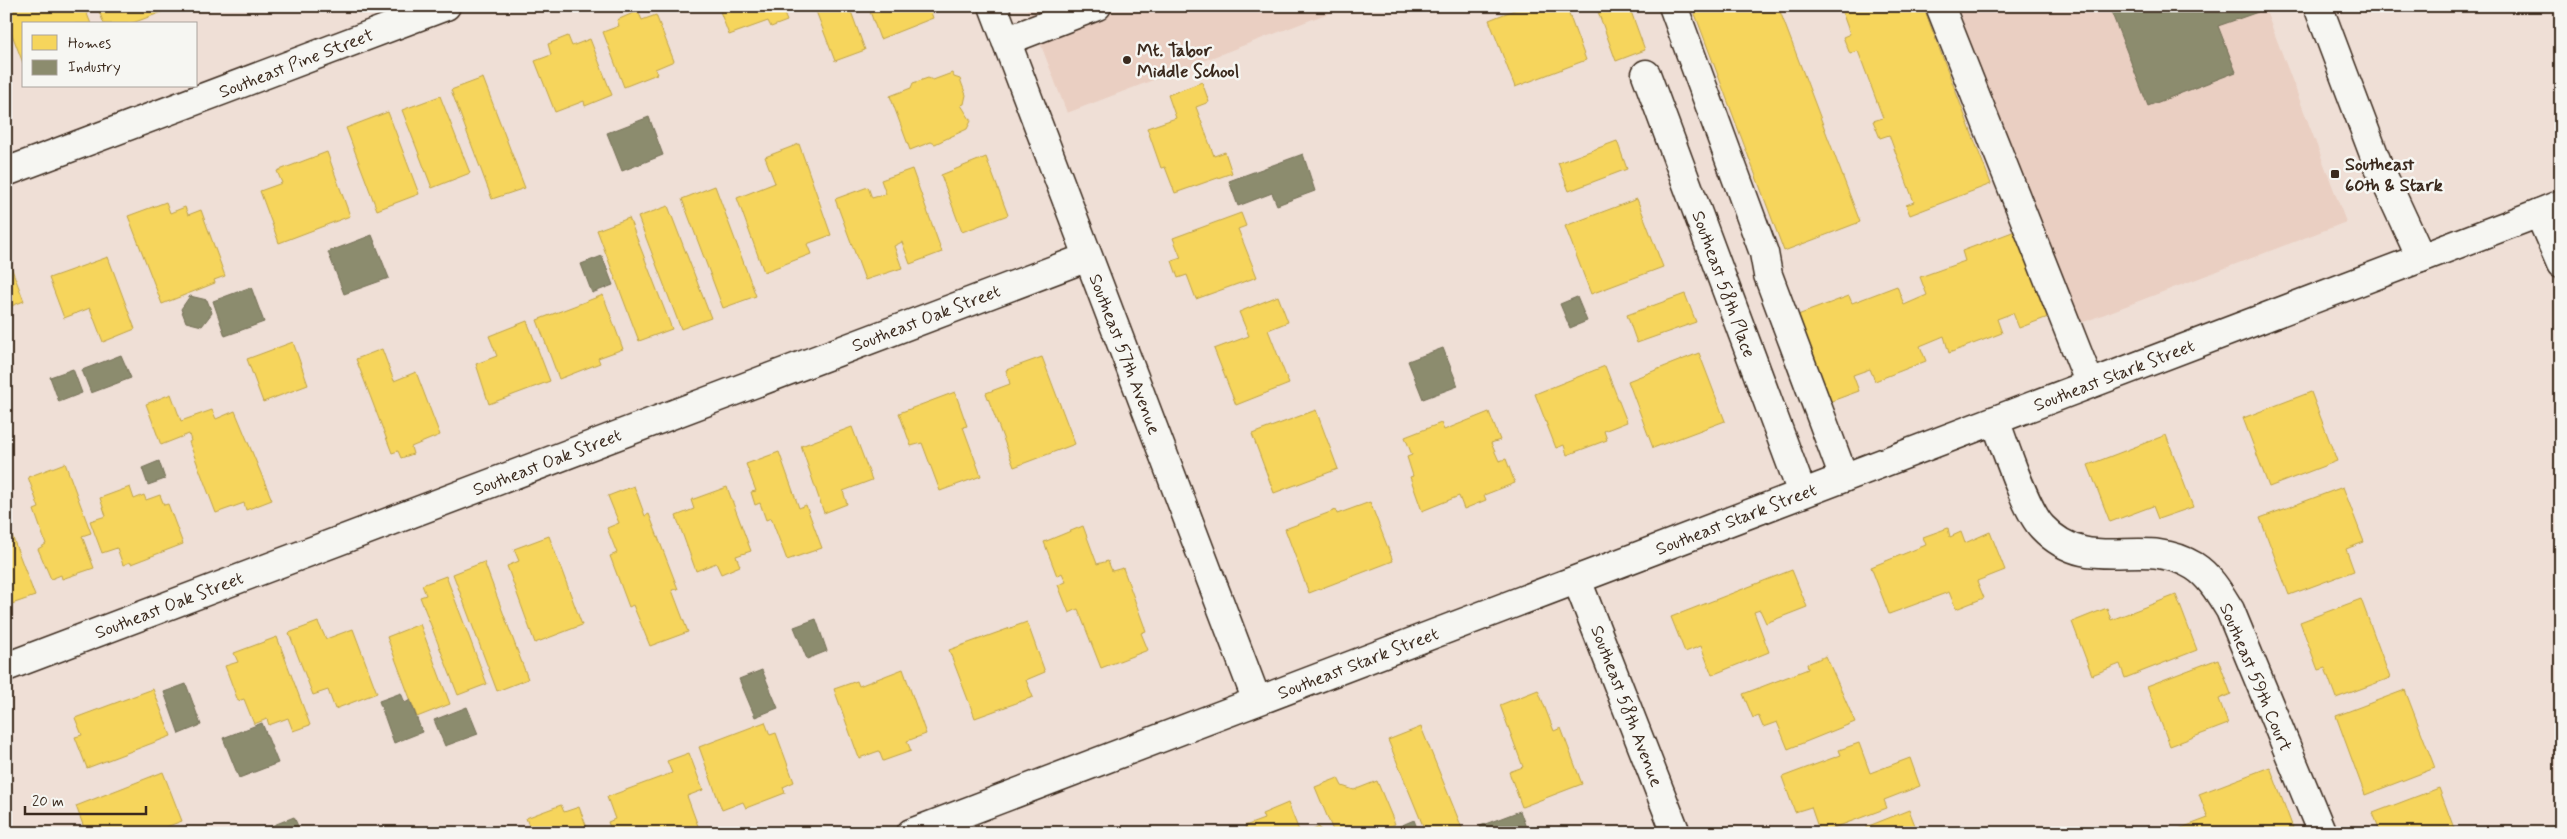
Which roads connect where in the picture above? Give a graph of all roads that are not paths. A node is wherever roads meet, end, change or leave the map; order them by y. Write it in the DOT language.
graph roads {
  1 [pos="446,6"];
  2 [pos="993,6"];
  3 [pos="1097,6"];
  4 [pos="1673,6"];
  5 [pos="1940,6"];
  6 [pos="2318,6"];
  7 [pos="1006,41"];
  8 [pos="1646,74"];
  9 [pos="6,172"];
  10 [pos="2550,208"];
  11 [pos="1088,257"];
  12 [pos="2421,258"];
  13 [pos="2561,264"];
  14 [pos="2090,384"];
  15 [pos="1995,420"];
  16 [pos="1844,478"];
  17 [pos="1802,493"];
  18 [pos="1577,580"];
  19 [pos="6,667"];
  20 [pos="1257,701"];
  21 [pos="911,833"];
  22 [pos="1676,833"];
  23 [pos="2322,833"];
  1 -- 9 [label="street, Southeast Pine Street"];
  2 -- 7 [label="street, Southeast 57th Avenue"];
  3 -- 7 [label="street"];
  4 -- 16 [label="street"];
  5 -- 14 [label="street"];
  6 -- 12 [label="street"];
  7 -- 11 [label="street, Southeast 57th Avenue"];
  8 -- 17 [label="street, Southeast 58th Place"];
  10 -- 12 [label="street, Southeast Stark Street"];
  10 -- 13 [label="street"];
  11 -- 19 [label="street, Southeast Oak Street"];
  11 -- 20 [label="street, Southeast 57th Avenue"];
  12 -- 14 [label="street, Southeast Stark Street"];
  14 -- 15 [label="street, Southeast Stark Street"];
  15 -- 16 [label="street, Southeast Stark Street"];
  15 -- 23 [label="street, Southeast 59th Court"];
  16 -- 17 [label="street, Southeast Stark Street"];
  17 -- 18 [label="street, Southeast Stark Street"];
  18 -- 20 [label="street, Southeast Stark Street"];
  18 -- 22 [label="street, Southeast 58th Avenue"];
  20 -- 21 [label="street, Southeast Stark Street"];
}
